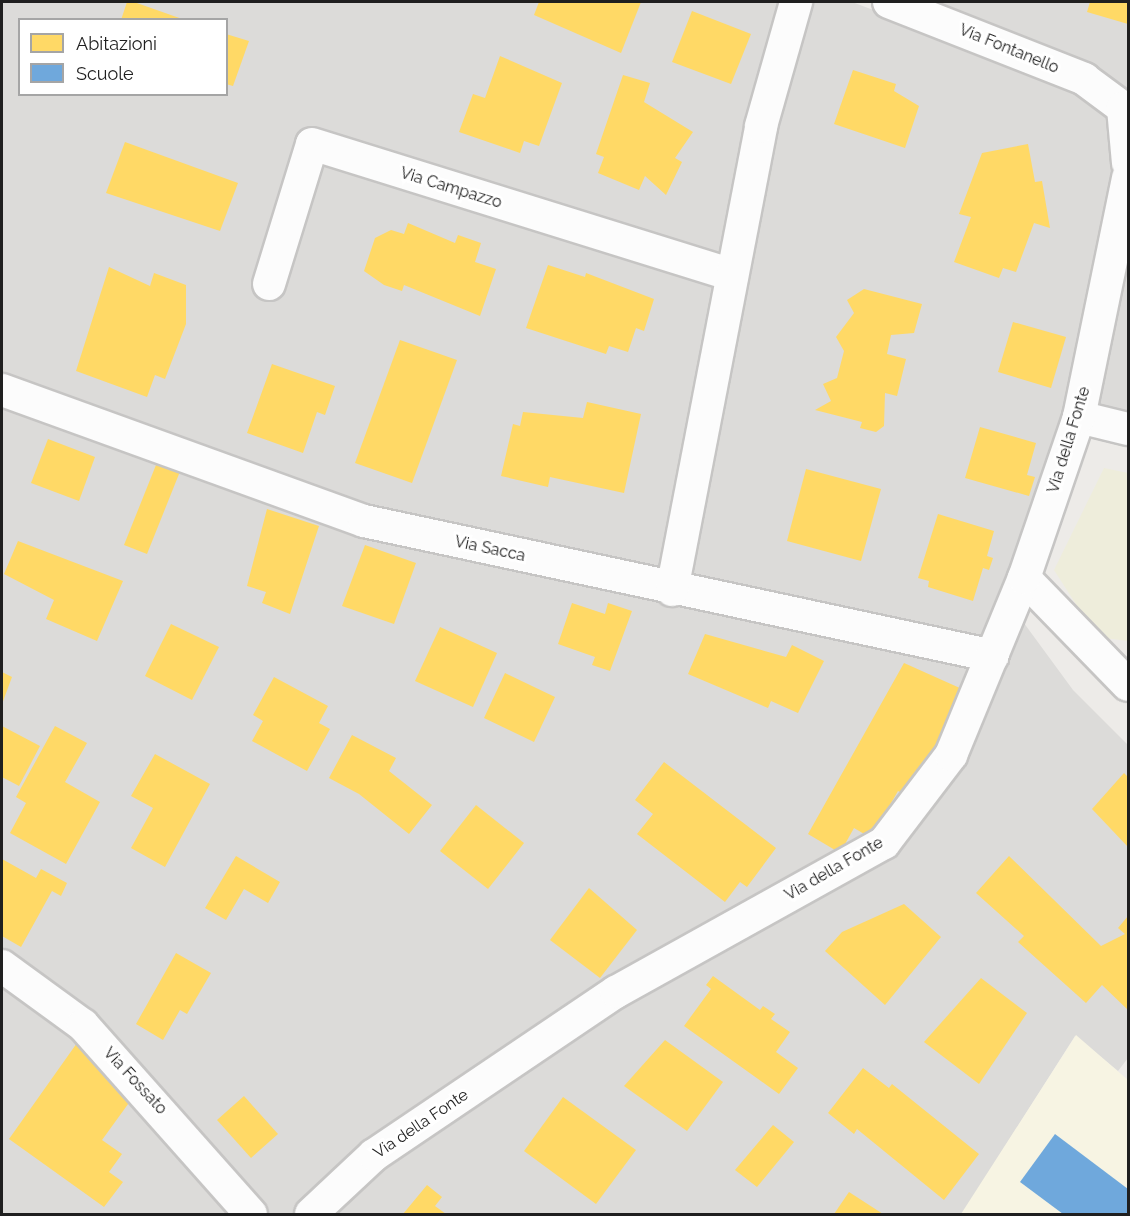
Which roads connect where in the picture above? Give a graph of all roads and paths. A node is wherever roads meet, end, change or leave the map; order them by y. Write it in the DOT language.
graph roads {
  1 [pos="796,2"];
  2 [pos="889,2"];
  3 [pos="1126,108"];
  4 [pos="1128,163"];
  5 [pos="1128,178"];
  6 [pos="730,274"];
  7 [pos="269,284"];
  8 [pos="2,390"];
  9 [pos="1079,417"];
  10 [pos="1128,429"];
  11 [pos="1024,578"];
  12 [pos="672,590"];
  13 [pos="993,656"];
  14 [pos="1128,685"];
  15 [pos="2,966"];
  16 [pos="251,1215"];
  17 [pos="311,1215"];
  1 -- 6 [label="street"];
  2 -- 3 [label="street, Via Fontanello"];
  3 -- 4 [label="street"];
  5 -- 9 [label="street, Via della Fonte"];
  6 -- 7 [label="street, Via Campazzo"];
  6 -- 12 [label="street"];
  8 -- 12 [label="street, Via Sacca"];
  9 -- 10 [label="street"];
  9 -- 11 [label="street, Via della Fonte"];
  11 -- 13 [label="street, Via della Fonte"];
  11 -- 14 [label="street"];
  12 -- 13 [label="street, Via Sacca"];
  13 -- 17 [label="street, Via della Fonte"];
  15 -- 16 [label="street, Via Fossato"];
}
